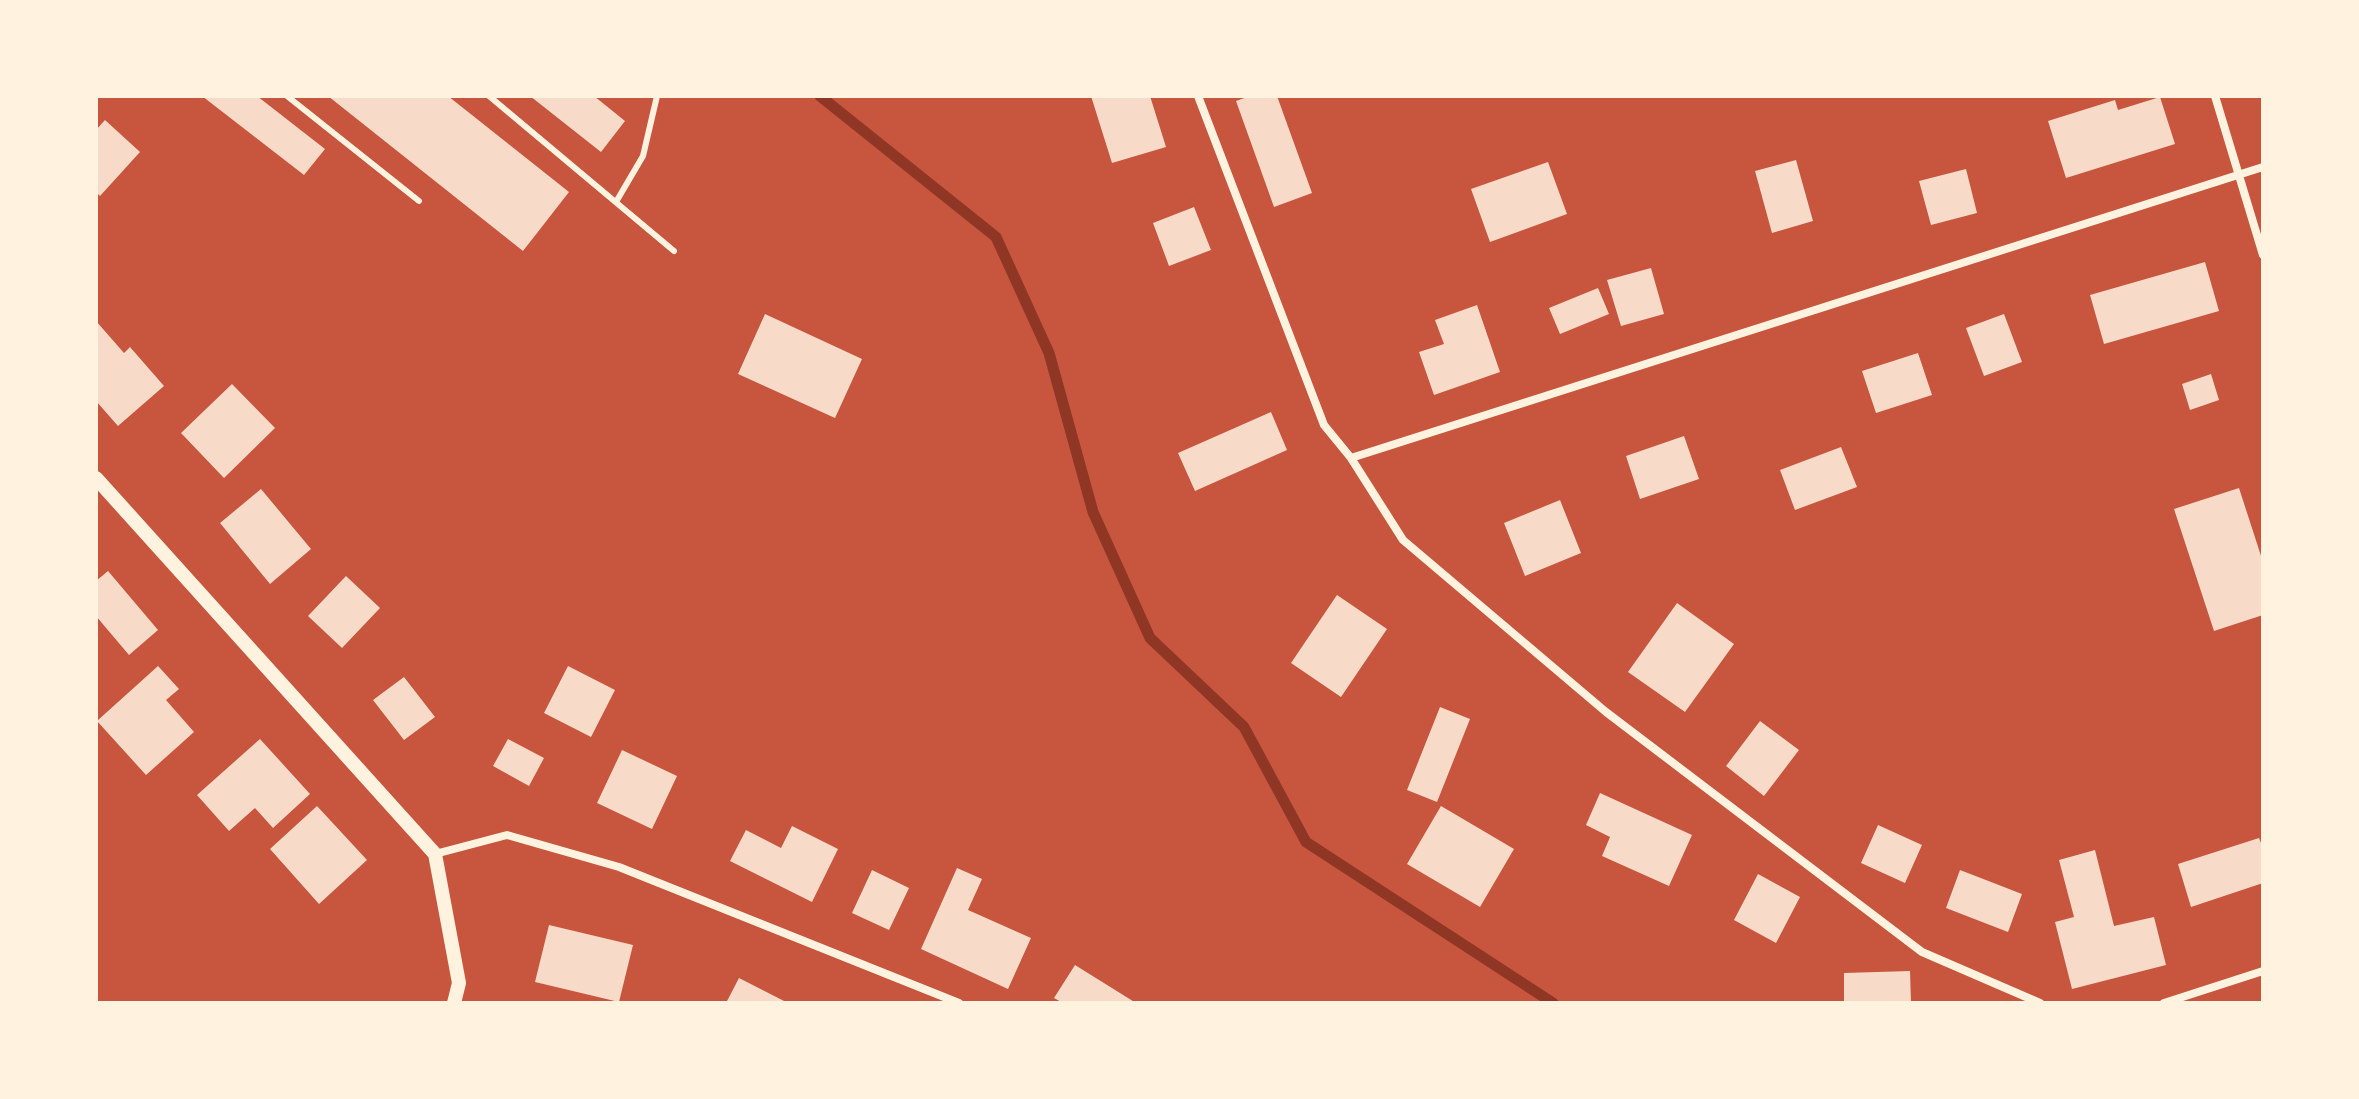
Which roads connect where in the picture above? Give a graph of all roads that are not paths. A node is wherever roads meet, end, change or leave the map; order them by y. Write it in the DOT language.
graph roads {
  1 [pos="287,96"];
  2 [pos="489,96"];
  3 [pos="657,96"];
  4 [pos="1198,96"];
  5 [pos="2215,96"];
  6 [pos="2263,167"];
  7 [pos="2238,176"];
  8 [pos="419,201"];
  9 [pos="616,202"];
  10 [pos="674,251"];
  11 [pos="2263,255"];
  12 [pos="1351,458"];
  13 [pos="96,478"];
  14 [pos="435,854"];
  15 [pos="2263,971"];
  16 [pos="454,1003"];
  17 [pos="959,1003"];
  18 [pos="2040,1003"];
  19 [pos="2164,1003"];
  1 -- 8 [label="lane"];
  2 -- 9 [label="lane"];
  3 -- 9 [label="lane"];
  4 -- 12 [label="street"];
  5 -- 7 [label="street"];
  6 -- 7 [label="street"];
  7 -- 11 [label="street"];
  7 -- 12 [label="street"];
  9 -- 10 [label="lane"];
  12 -- 18 [label="street"];
  13 -- 14 [label="street"];
  14 -- 16 [label="street"];
  14 -- 17 [label="street"];
  15 -- 19 [label="street"];
}
